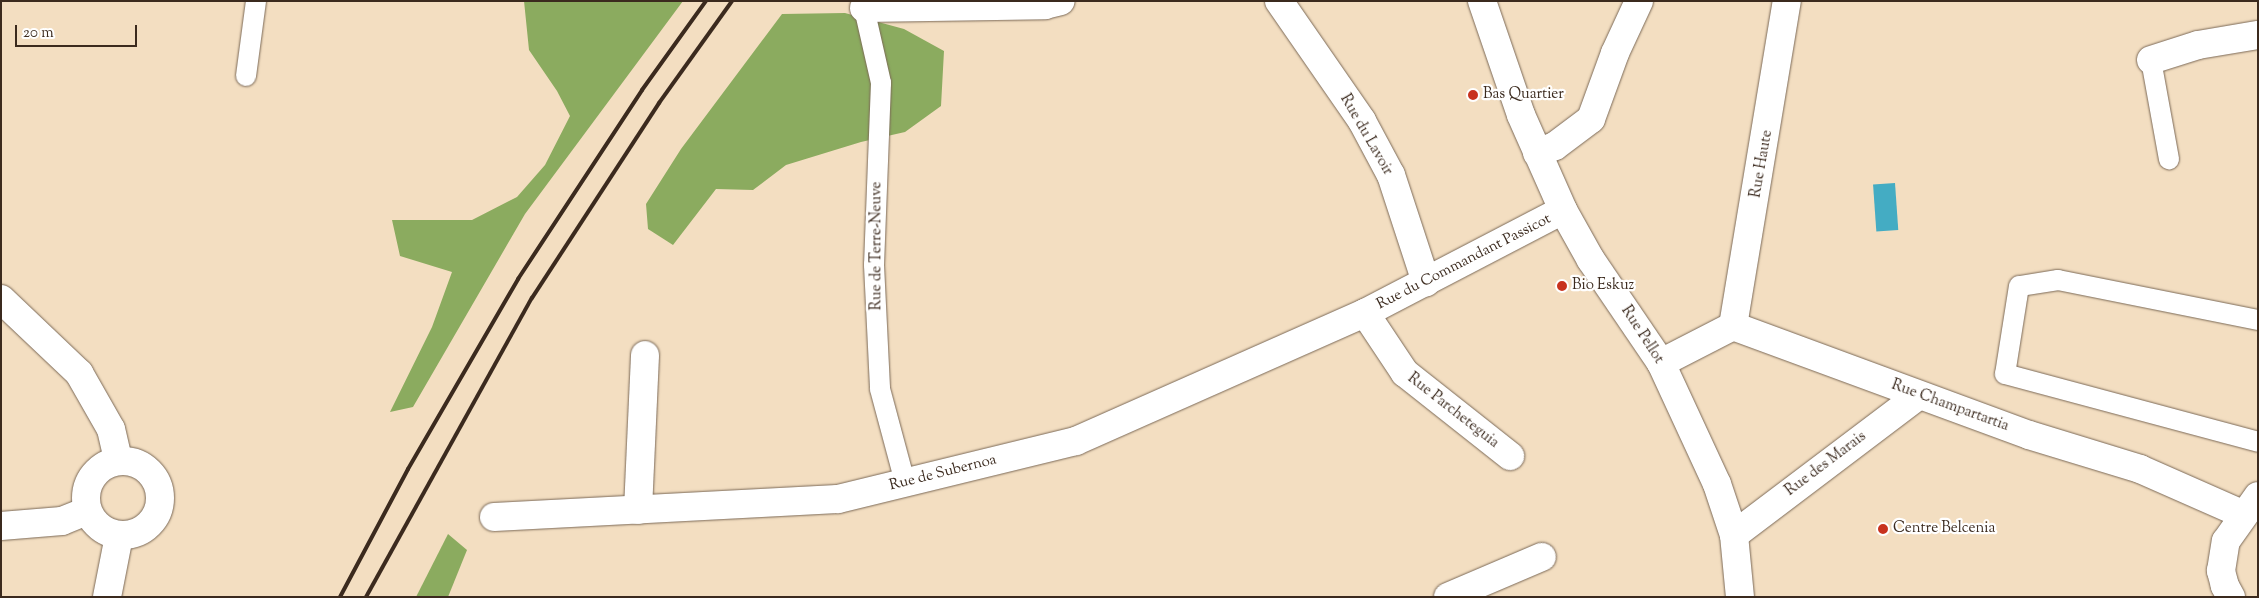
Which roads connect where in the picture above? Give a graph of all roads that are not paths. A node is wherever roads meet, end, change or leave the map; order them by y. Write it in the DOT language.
graph roads {
  1 [pos="256,1"];
  2 [pos="1061,1"];
  3 [pos="1279,1"];
  4 [pos="1482,1"];
  5 [pos="1639,1"];
  6 [pos="1787,1"];
  7 [pos="864,8"];
  8 [pos="2258,35"];
  9 [pos="2150,60"];
  10 [pos="246,76"];
  11 [pos="1537,153"];
  12 [pos="2169,159"];
  13 [pos="1563,210"];
  14 [pos="1426,282"];
  15 [pos="1,299"];
  16 [pos="1365,313"];
  17 [pos="2258,320"];
  18 [pos="1733,326"];
  19 [pos="645,355"];
  20 [pos="1661,363"];
  21 [pos="1919,395"];
  22 [pos="2258,442"];
  23 [pos="1510,456"];
  24 [pos="118,460"];
  25 [pos="905,482"];
  26 [pos="2250,505"];
  27 [pos="638,510"];
  28 [pos="88,512"];
  29 [pos="494,517"];
  30 [pos="1,526"];
  31 [pos="1734,535"];
  32 [pos="119,536"];
  33 [pos="1542,557"];
  34 [pos="107,597"];
  35 [pos="1448,597"];
  36 [pos="1740,597"];
  37 [pos="2231,597"];
  1 -- 10 [label="lane"];
  2 -- 7 [label="street"];
  3 -- 14 [label="street, Rue du Lavoir"];
  4 -- 11 [label="street, Rue Pellot"];
  5 -- 11 [label="street"];
  6 -- 18 [label="street, Rue Haute"];
  7 -- 25 [label="lane, Rue de Terre-Neuve"];
  8 -- 9 [label="street"];
  9 -- 12 [label="lane"];
  11 -- 13 [label="street, Rue Pellot"];
  13 -- 14 [label="street, Rue du Commandant Passicot"];
  13 -- 20 [label="street, Rue Pellot"];
  14 -- 16 [label="street, Rue du Commandant Passicot"];
  15 -- 24 [label="street"];
  16 -- 23 [label="street, Rue Parcheteguia"];
  16 -- 25 [label="street, Rue de Subernoa"];
  17 -- 22 [label="lane"];
  18 -- 20 [label="street"];
  18 -- 21 [label="street, Rue Champartartia"];
  19 -- 27 [label="street"];
  20 -- 31 [label="street, Rue Pellot"];
  21 -- 26 [label="street, Rue Champartartia"];
  21 -- 31 [label="street, Rue des Marais"];
  24 -- 28 [label="street"];
  24 -- 32 [label="street"];
  25 -- 27 [label="street, Rue de Subernoa"];
  26 -- 37 [label="street"];
  27 -- 29 [label="street, Rue de Subernoa"];
  28 -- 30 [label="street"];
  28 -- 32 [label="street"];
  31 -- 36 [label="street, Rue Pellot"];
  32 -- 34 [label="street"];
  33 -- 35 [label="street"];
}
